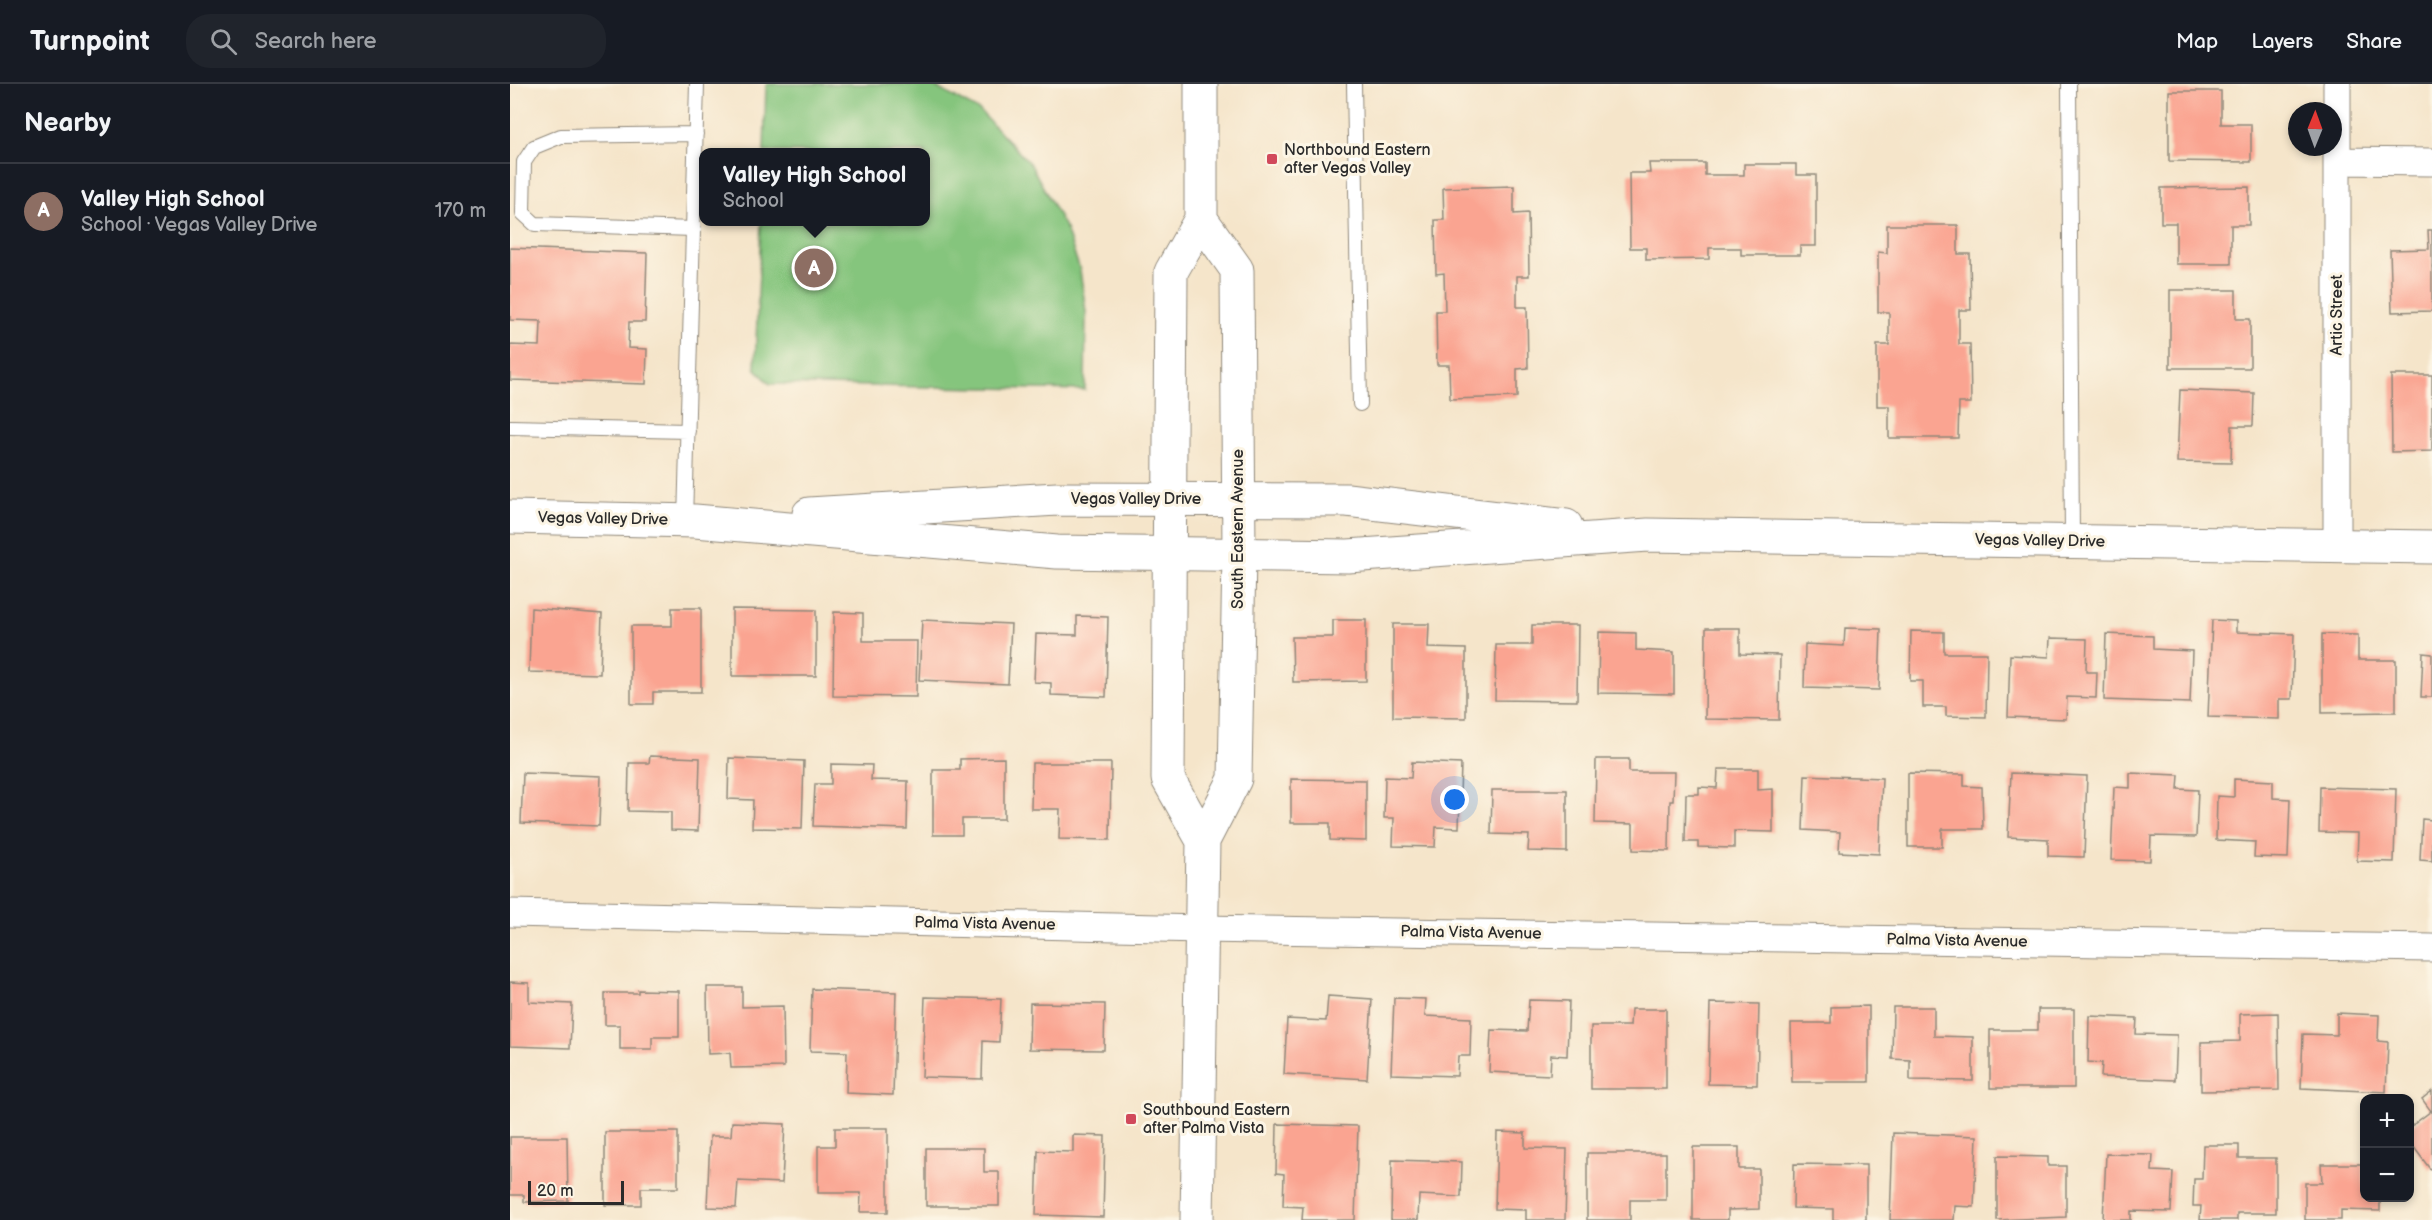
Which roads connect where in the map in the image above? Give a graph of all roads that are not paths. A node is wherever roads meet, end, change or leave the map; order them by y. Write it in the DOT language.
graph roads {
  1 [pos="698,84"];
  2 [pos="1200,84"];
  3 [pos="1354,84"];
  4 [pos="2069,84"];
  5 [pos="2337,84"];
  6 [pos="696,134"];
  7 [pos="2337,161"];
  8 [pos="2432,162"];
  9 [pos="1202,219"];
  10 [pos="694,229"];
  11 [pos="1359,404"];
  12 [pos="510,427"];
  13 [pos="688,431"];
  14 [pos="1170,499"];
  15 [pos="1238,499"];
  16 [pos="510,517"];
  17 [pos="690,521"];
  18 [pos="1648,536"];
  19 [pos="2072,541"];
  20 [pos="2337,545"];
  21 [pos="2432,547"];
  22 [pos="1169,553"];
  23 [pos="1239,554"];
  24 [pos="1203,841"];
  25 [pos="510,913"];
  26 [pos="1201,929"];
  27 [pos="2432,948"];
  28 [pos="1197,1220"];
  1 -- 6 [label="lane"];
  2 -- 9 [label="street"];
  3 -- 11 [label="lane"];
  4 -- 19 [label="lane"];
  5 -- 7 [label="street, Artic Street"];
  6 -- 10 [label="lane"];
  6 -- 10 [label="lane"];
  7 -- 8 [label="street"];
  7 -- 20 [label="street, Artic Street"];
  9 -- 14 [label="street"];
  9 -- 15 [label="street, South Eastern Avenue"];
  10 -- 13 [label="lane"];
  12 -- 13 [label="lane"];
  13 -- 17 [label="lane"];
  14 -- 15 [label="street, Vegas Valley Drive"];
  14 -- 17 [label="street, Vegas Valley Drive"];
  14 -- 22 [label="street"];
  15 -- 18 [label="street, Vegas Valley Drive"];
  15 -- 23 [label="street, South Eastern Avenue"];
  16 -- 17 [label="street, Vegas Valley Drive"];
  17 -- 22 [label="street, Vegas Valley Drive"];
  18 -- 19 [label="street, Vegas Valley Drive"];
  18 -- 23 [label="street, Vegas Valley Drive"];
  19 -- 20 [label="street, Vegas Valley Drive"];
  20 -- 21 [label="street, Vegas Valley Drive"];
  22 -- 23 [label="street, Vegas Valley Drive"];
  22 -- 24 [label="street"];
  23 -- 24 [label="street, South Eastern Avenue"];
  24 -- 26 [label="street, South Eastern Avenue"];
  25 -- 26 [label="street, Palma Vista Avenue"];
  26 -- 27 [label="street, Palma Vista Avenue"];
  26 -- 28 [label="street, South Eastern Avenue"];
}
